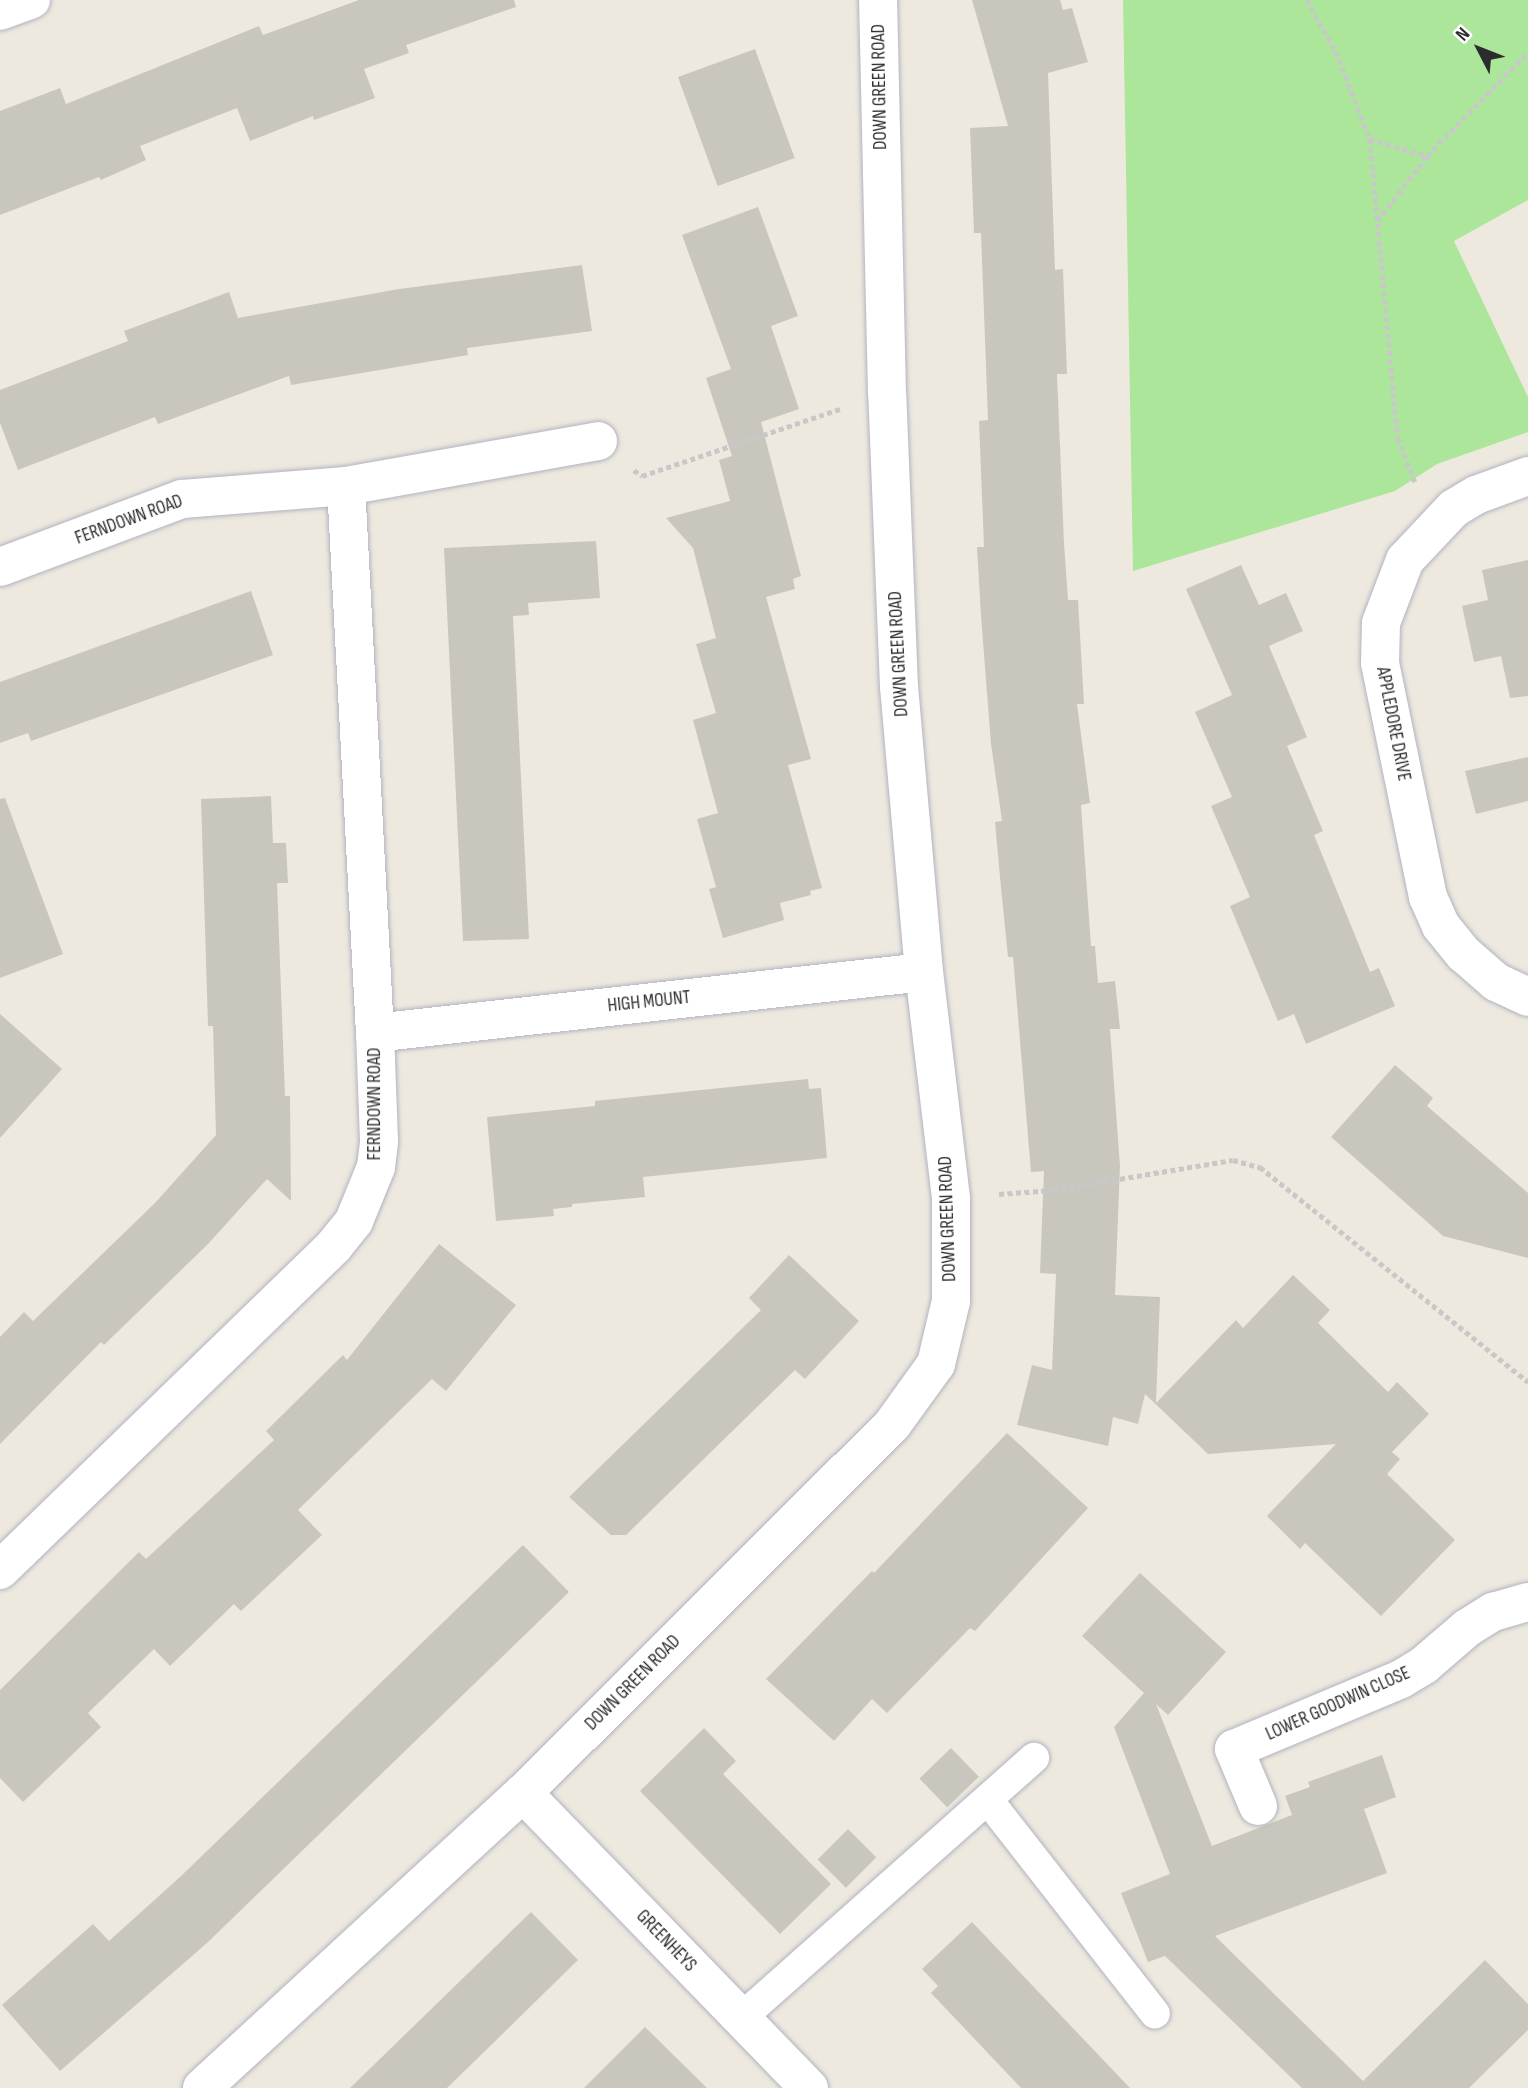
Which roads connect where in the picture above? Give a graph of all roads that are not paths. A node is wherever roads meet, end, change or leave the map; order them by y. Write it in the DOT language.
graph roads {
  1 [pos="30,0"];
  2 [pos="878,0"];
  3 [pos="0,11"];
  4 [pos="598,441"];
  5 [pos="1528,476"];
  6 [pos="346,486"];
  7 [pos="0,567"];
  8 [pos="924,972"];
  9 [pos="1528,997"];
  10 [pos="374,1033"];
  11 [pos="0,1570"];
  12 [pos="1528,1602"];
  13 [pos="1034,1758"];
  14 [pos="523,1793"];
  15 [pos="988,1800"];
  16 [pos="1258,1806"];
  17 [pos="1155,2014"];
  18 [pos="741,2018"];
  19 [pos="202,2088"];
  20 [pos="809,2088"];
  1 -- 3 [label="street"];
  2 -- 8 [label="street, DOWN GREEN ROAD"];
  4 -- 6 [label="street, FERNDOWN ROAD"];
  5 -- 9 [label="street, APPLEDORE DRIVE"];
  6 -- 7 [label="street, FERNDOWN ROAD"];
  6 -- 10 [label="street, FERNDOWN ROAD"];
  8 -- 10 [label="street, HIGH MOUNT"];
  8 -- 14 [label="street, DOWN GREEN ROAD"];
  10 -- 11 [label="street, FERNDOWN ROAD"];
  12 -- 16 [label="street, LOWER GOODWIN CLOSE"];
  13 -- 15 [label="lane"];
  14 -- 18 [label="street, GREENHEYS"];
  14 -- 19 [label="street, DOWN GREEN ROAD"];
  15 -- 17 [label="lane"];
  15 -- 18 [label="lane"];
  18 -- 20 [label="street, GREENHEYS"];
}
